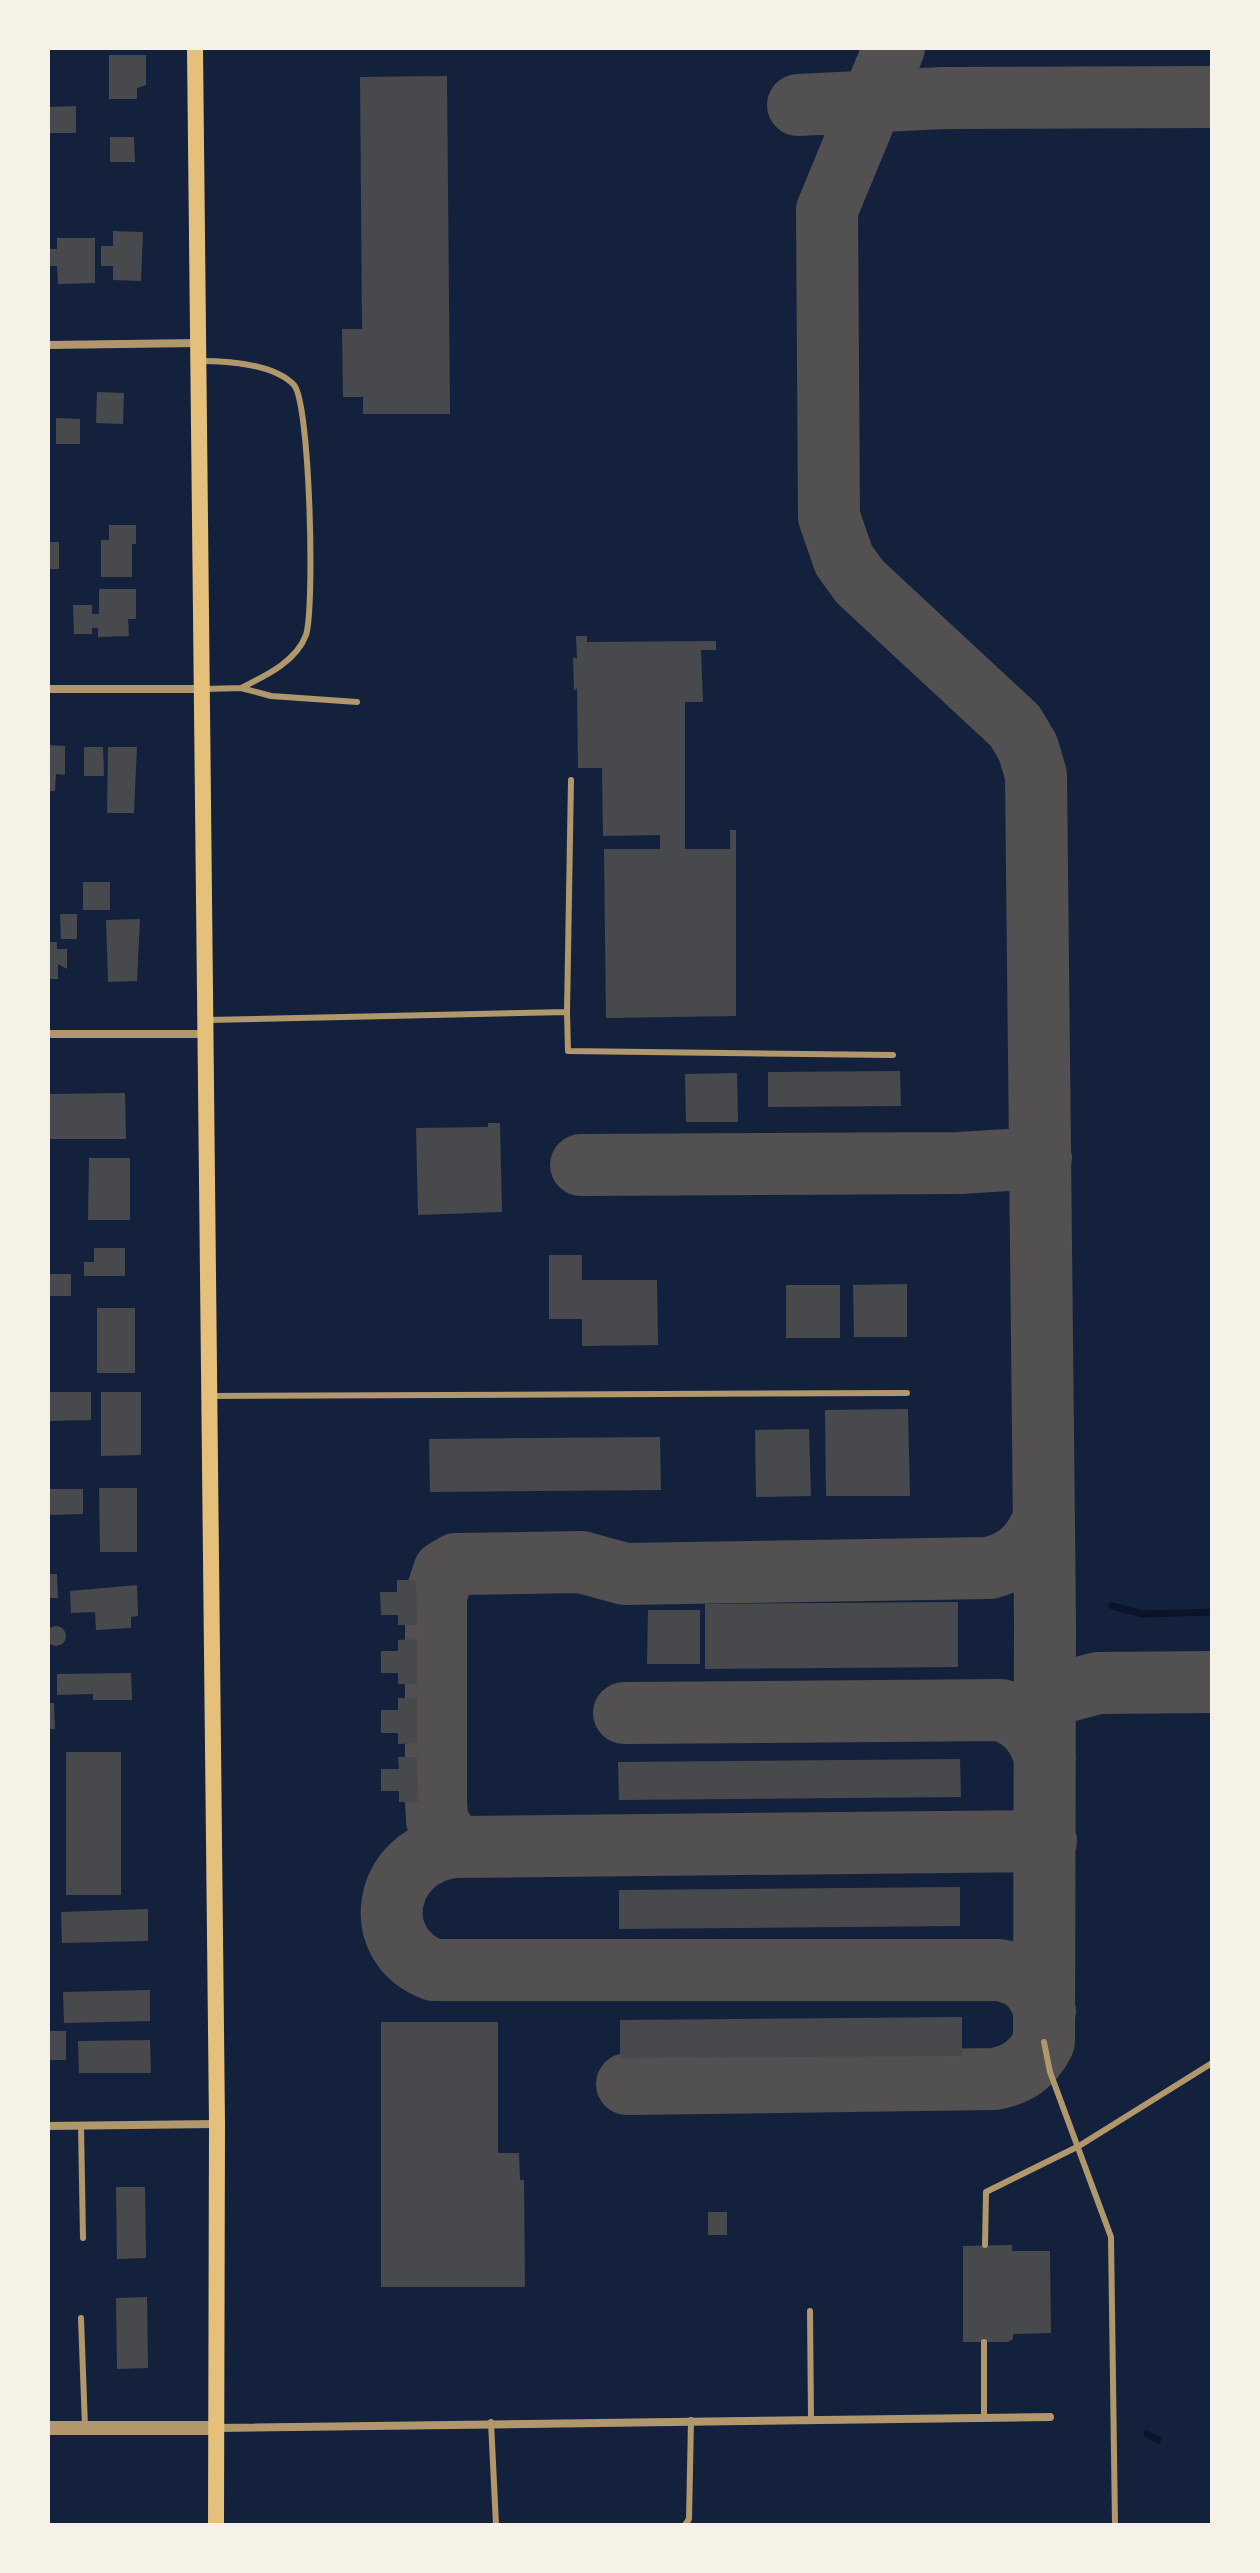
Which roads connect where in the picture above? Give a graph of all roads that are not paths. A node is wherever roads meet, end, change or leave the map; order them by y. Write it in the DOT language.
graph roads {
  1 [pos="195,48"];
  2 [pos="198,343"];
  3 [pos="48,345"];
  4 [pos="198,361"];
  5 [pos="241,688"];
  6 [pos="48,689"];
  7 [pos="204,689"];
  8 [pos="357,702"];
  9 [pos="571,780"];
  10 [pos="567,1012"];
  11 [pos="207,1027"];
  12 [pos="48,1034"];
  13 [pos="893,1055"];
  14 [pos="907,1393"];
  15 [pos="210,1396"];
  16 [pos="1044,2042"];
  17 [pos="1212,2063"];
  18 [pos="217,2124"];
  19 [pos="48,2126"];
  20 [pos="81,2126"];
  21 [pos="1079,2146"];
  22 [pos="83,2238"];
  23 [pos="985,2245"];
  24 [pos="810,2311"];
  25 [pos="81,2318"];
  26 [pos="984,2342"];
  27 [pos="1050,2417"];
  28 [pos="984,2418"];
  29 [pos="811,2419"];
  30 [pos="691,2420"];
  31 [pos="491,2422"];
  32 [pos="85,2427"];
  33 [pos="48,2428"];
  34 [pos="216,2428"];
  35 [pos="216,2525"];
  36 [pos="496,2525"];
  37 [pos="685,2525"];
  38 [pos="1115,2525"];
  1 -- 2 [label="main road"];
  2 -- 3 [label="street"];
  2 -- 4 [label="main road"];
  4 -- 5 [label="lane"];
  4 -- 7 [label="main road"];
  5 -- 7 [label="lane"];
  5 -- 8 [label="lane"];
  6 -- 7 [label="street"];
  7 -- 11 [label="main road"];
  9 -- 10 [label="lane"];
  10 -- 11 [label="lane"];
  10 -- 13 [label="lane"];
  11 -- 12 [label="street"];
  11 -- 15 [label="main road"];
  14 -- 15 [label="lane"];
  15 -- 18 [label="main road"];
  16 -- 21 [label="lane"];
  17 -- 21 [label="lane"];
  18 -- 20 [label="street"];
  18 -- 34 [label="main road"];
  19 -- 20 [label="street"];
  20 -- 22 [label="lane"];
  21 -- 23 [label="lane"];
  21 -- 38 [label="lane"];
  24 -- 29 [label="lane"];
  25 -- 32 [label="lane"];
  26 -- 28 [label="lane"];
  27 -- 28 [label="street"];
  28 -- 29 [label="street"];
  29 -- 30 [label="street"];
  30 -- 31 [label="street"];
  30 -- 37 [label="lane"];
  31 -- 34 [label="street"];
  31 -- 36 [label="lane"];
  32 -- 33 [label="street"];
  32 -- 34 [label="street"];
  34 -- 35 [label="main road"];
}
